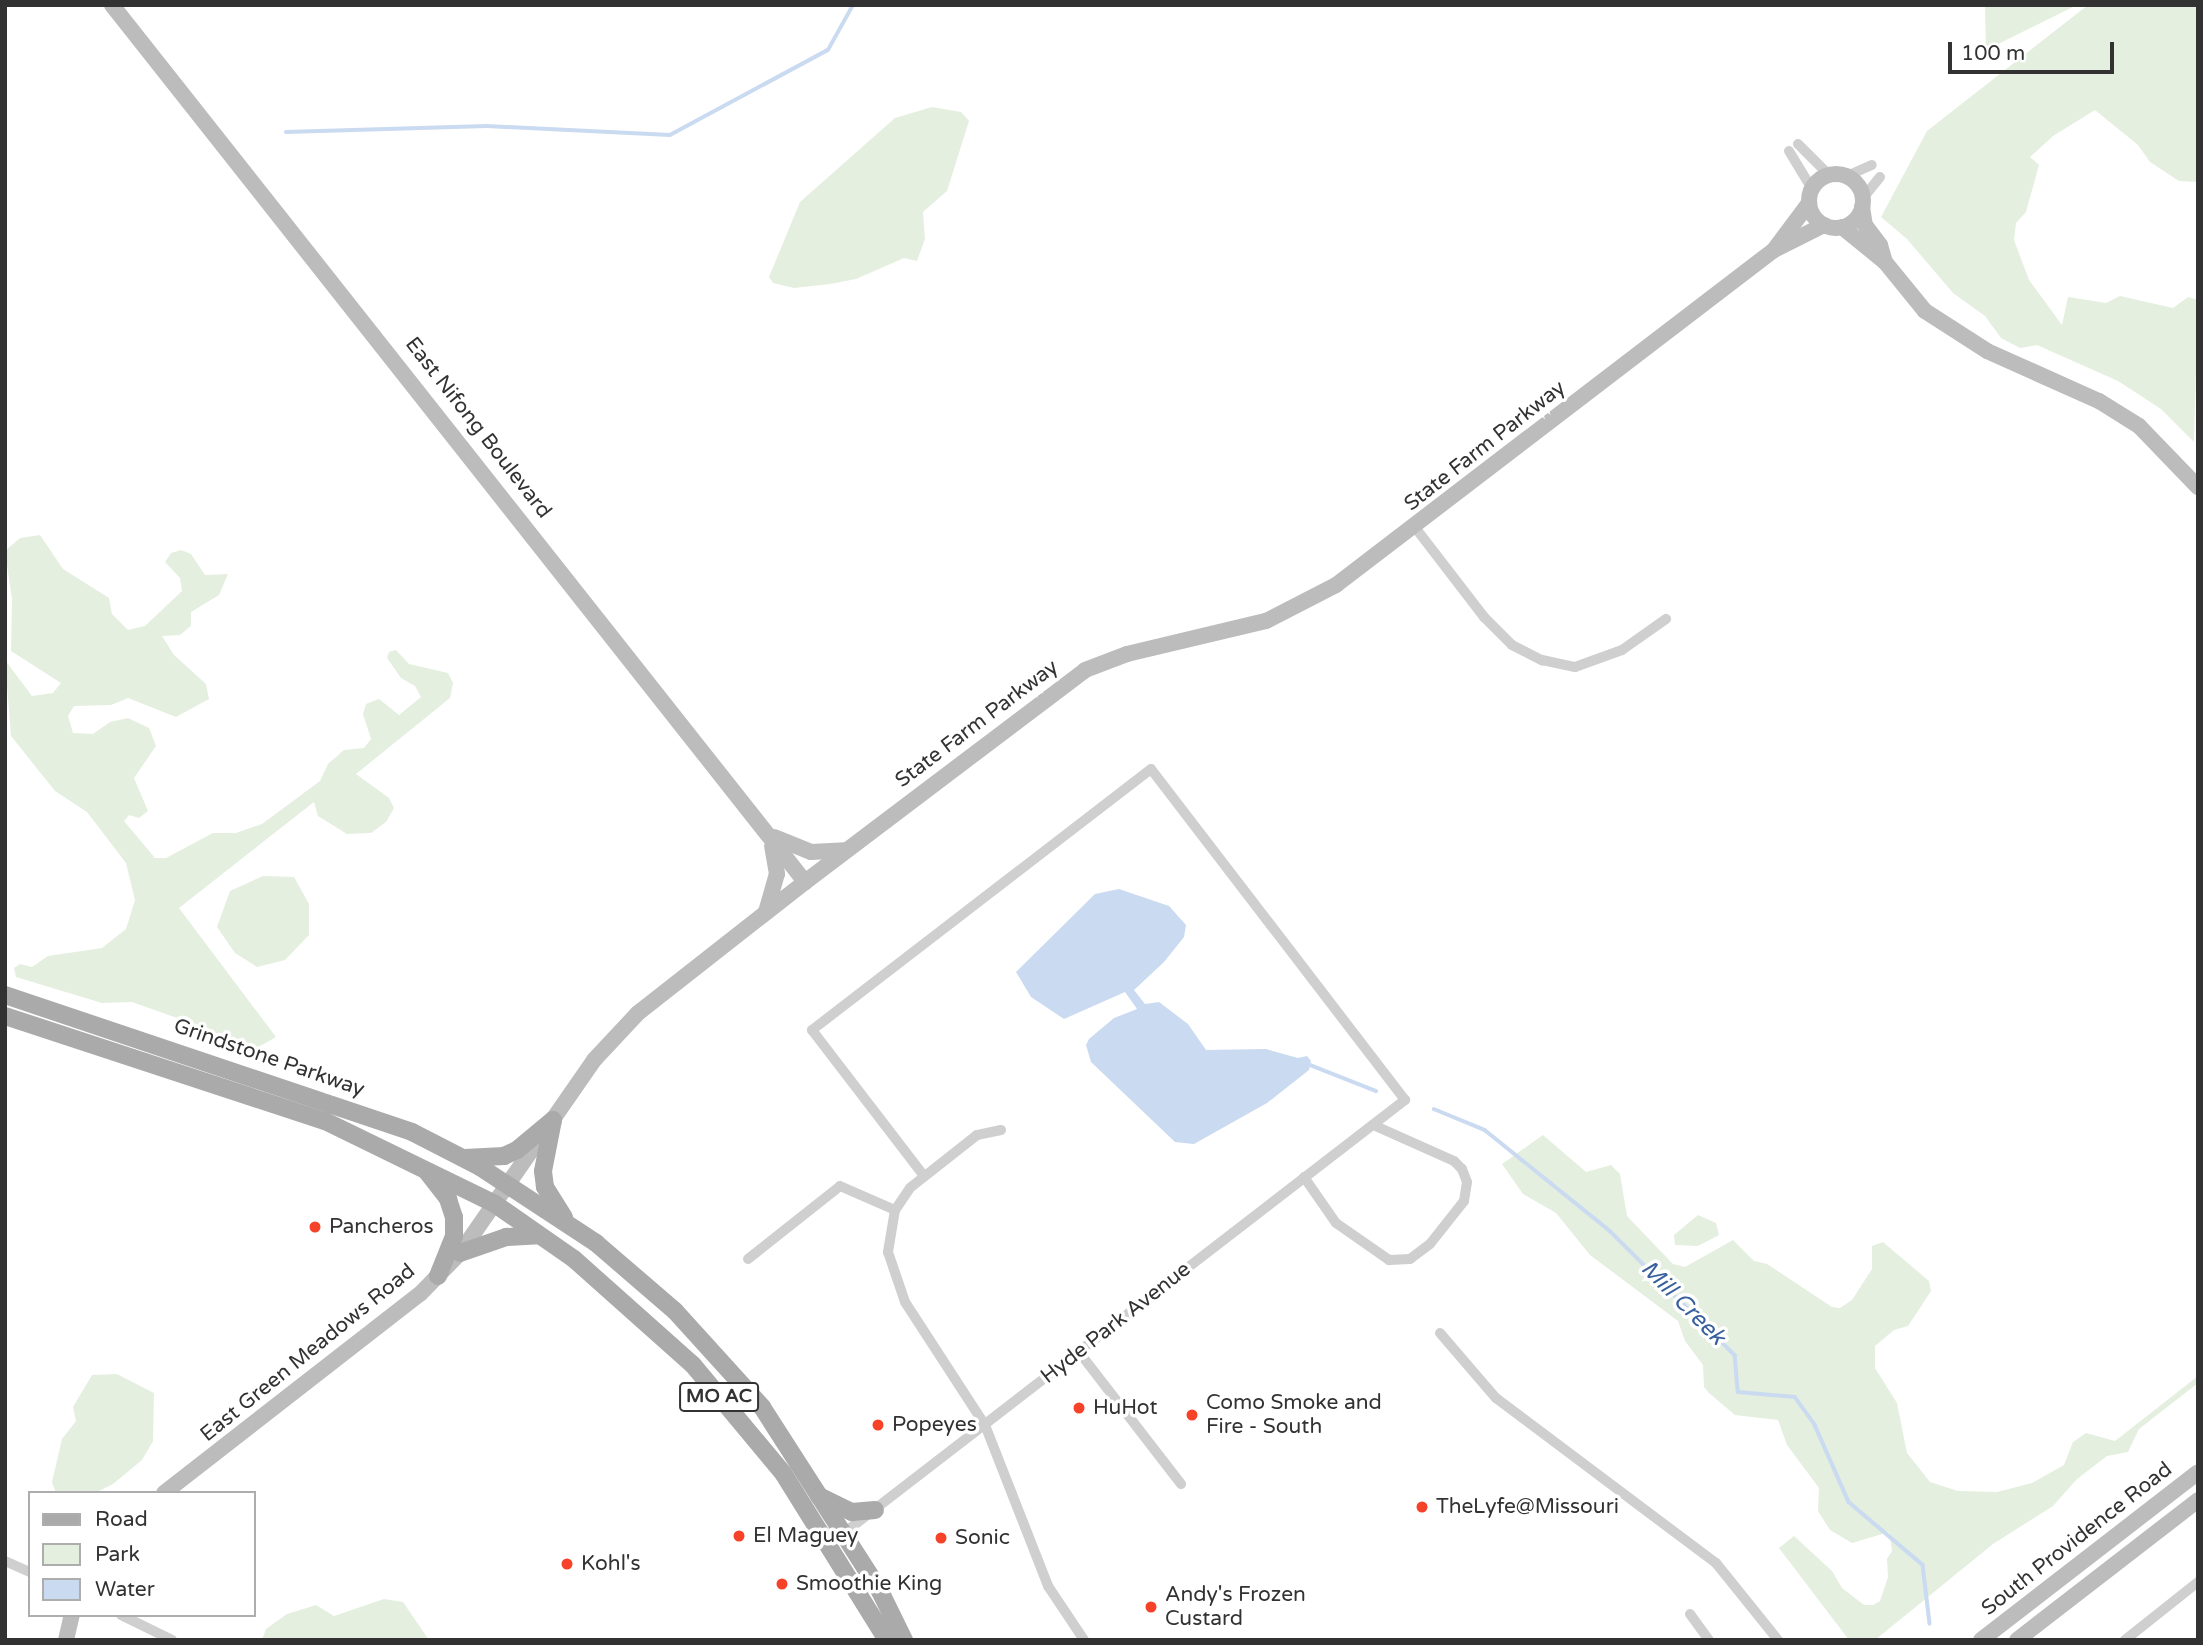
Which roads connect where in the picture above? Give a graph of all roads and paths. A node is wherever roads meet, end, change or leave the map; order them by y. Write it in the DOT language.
graph roads {
  1 [pos="112,5"];
  2 [pos="1872,166"];
  3 [pos="1829,175"];
  4 [pos="1847,176"];
  5 [pos="1880,177"];
  6 [pos="1810,196"];
  7 [pos="1862,203"];
  8 [pos="1824,225"];
  9 [pos="1842,227"];
  10 [pos="1774,250"];
  11 [pos="1885,262"];
  12 [pos="2198,488"];
  13 [pos="1414,526"];
  14 [pos="1666,619"];
  15 [pos="768,834"];
  16 [pos="845,850"];
  17 [pos="804,882"];
  18 [pos="765,912"];
  19 [pos="5,995"];
  20 [pos="5,1016"];
  21 [pos="553,1120"];
  22 [pos="1373,1125"];
  23 [pos="1001,1130"];
  24 [pos="465,1158"];
  25 [pos="418,1163"];
  26 [pos="924,1176"];
  27 [pos="1304,1177"];
  28 [pos="508,1186"];
  29 [pos="495,1204"];
  30 [pos="895,1210"];
  31 [pos="568,1224"];
  32 [pos="539,1235"];
  33 [pos="460,1253"];
  34 [pos="748,1259"];
  35 [pos="438,1276"];
  36 [pos="1440,1333"];
  37 [pos="1079,1352"];
  38 [pos="985,1425"];
  39 [pos="2198,1472"];
  40 [pos="1181,1483"];
  41 [pos="167,1491"];
  42 [pos="817,1495"];
  43 [pos="2198,1500"];
  44 [pos="875,1510"];
  45 [pos="842,1534"];
  46 [pos="828,1546"];
  47 [pos="5,1561"];
  48 [pos="28,1571"];
  49 [pos="2198,1582"];
  50 [pos="1690,1614"];
  51 [pos="72,1617"];
  52 [pos="125,1617"];
  53 [pos="66,1640"];
  54 [pos="172,1640"];
  55 [pos="887,1640"];
  56 [pos="904,1640"];
  57 [pos="1084,1640"];
  58 [pos="1709,1640"];
  59 [pos="1778,1640"];
  60 [pos="1981,1640"];
  61 [pos="2018,1640"];
  62 [pos="2125,1640"];
  1 -- 15 [label="street, East Nifong Boulevard"];
  2 -- 4 [label="street"];
  3 -- 4 [label="street"];
  3 -- 6 [label="street"];
  3 -- 6 [label="street"];
  4 -- 7 [label="street"];
  5 -- 7 [label="street"];
  6 -- 8 [label="street"];
  6 -- 10 [label="street, State Farm Parkway"];
  7 -- 9 [label="street"];
  7 -- 11 [label="street"];
  8 -- 9 [label="street"];
  8 -- 10 [label="street, State Farm Parkway"];
  9 -- 11 [label="street"];
  10 -- 13 [label="street, State Farm Parkway"];
  11 -- 12 [label="street"];
  13 -- 14 [label="street"];
  13 -- 16 [label="street, State Farm Parkway"];
  15 -- 16 [label="street"];
  15 -- 17 [label="street, East Nifong Boulevard"];
  15 -- 18 [label="street"];
  16 -- 17 [label="street, State Farm Parkway"];
  17 -- 18 [label="street, State Farm Parkway"];
  18 -- 21 [label="street, State Farm Parkway"];
  19 -- 24 [label="main road, Grindstone Parkway / MO AC"];
  20 -- 25 [label="main road, Grindstone Parkway / MO AC"];
  21 -- 24 [label="main road"];
  21 -- 28 [label="street, State Farm Parkway"];
  21 -- 31 [label="main road"];
  22 -- 26 [label="street, Hyde Park Avenue"];
  22 -- 27 [label="street, Hyde Park Avenue"];
  22 -- 27 [label="street"];
  23 -- 26 [label="street"];
  24 -- 28 [label="main road, Grindstone Parkway / MO AC"];
  25 -- 29 [label="main road, Grindstone Parkway / MO AC"];
  25 -- 35 [label="main road"];
  26 -- 30 [label="street"];
  27 -- 37 [label="street, Hyde Park Avenue"];
  28 -- 29 [label="street, State Farm Parkway"];
  28 -- 31 [label="main road, MO AC"];
  29 -- 32 [label="main road, MO AC"];
  29 -- 33 [label="street, East Green Meadows Road"];
  30 -- 34 [label="street"];
  30 -- 38 [label="street"];
  31 -- 42 [label="main road, MO AC"];
  32 -- 33 [label="main road"];
  32 -- 46 [label="main road, MO AC"];
  33 -- 35 [label="street, East Green Meadows Road"];
  35 -- 41 [label="street, East Green Meadows Road"];
  36 -- 59 [label="street"];
  37 -- 38 [label="street, Hyde Park Avenue"];
  37 -- 40 [label="street"];
  38 -- 44 [label="street, Hyde Park Avenue"];
  38 -- 57 [label="street"];
  39 -- 60 [label="street, South Providence Road"];
  42 -- 44 [label="main road"];
  42 -- 45 [label="main road, MO AC"];
  43 -- 61 [label="street, South Providence Road"];
  44 -- 45 [label="street, Hyde Park Avenue"];
  45 -- 46 [label="street, Hyde Park Avenue"];
  45 -- 56 [label="main road, MO AC"];
  46 -- 55 [label="main road, MO AC"];
  47 -- 48 [label="street"];
  49 -- 62 [label="street"];
  50 -- 58 [label="street"];
  51 -- 53 [label="street"];
  52 -- 54 [label="street"];
}
